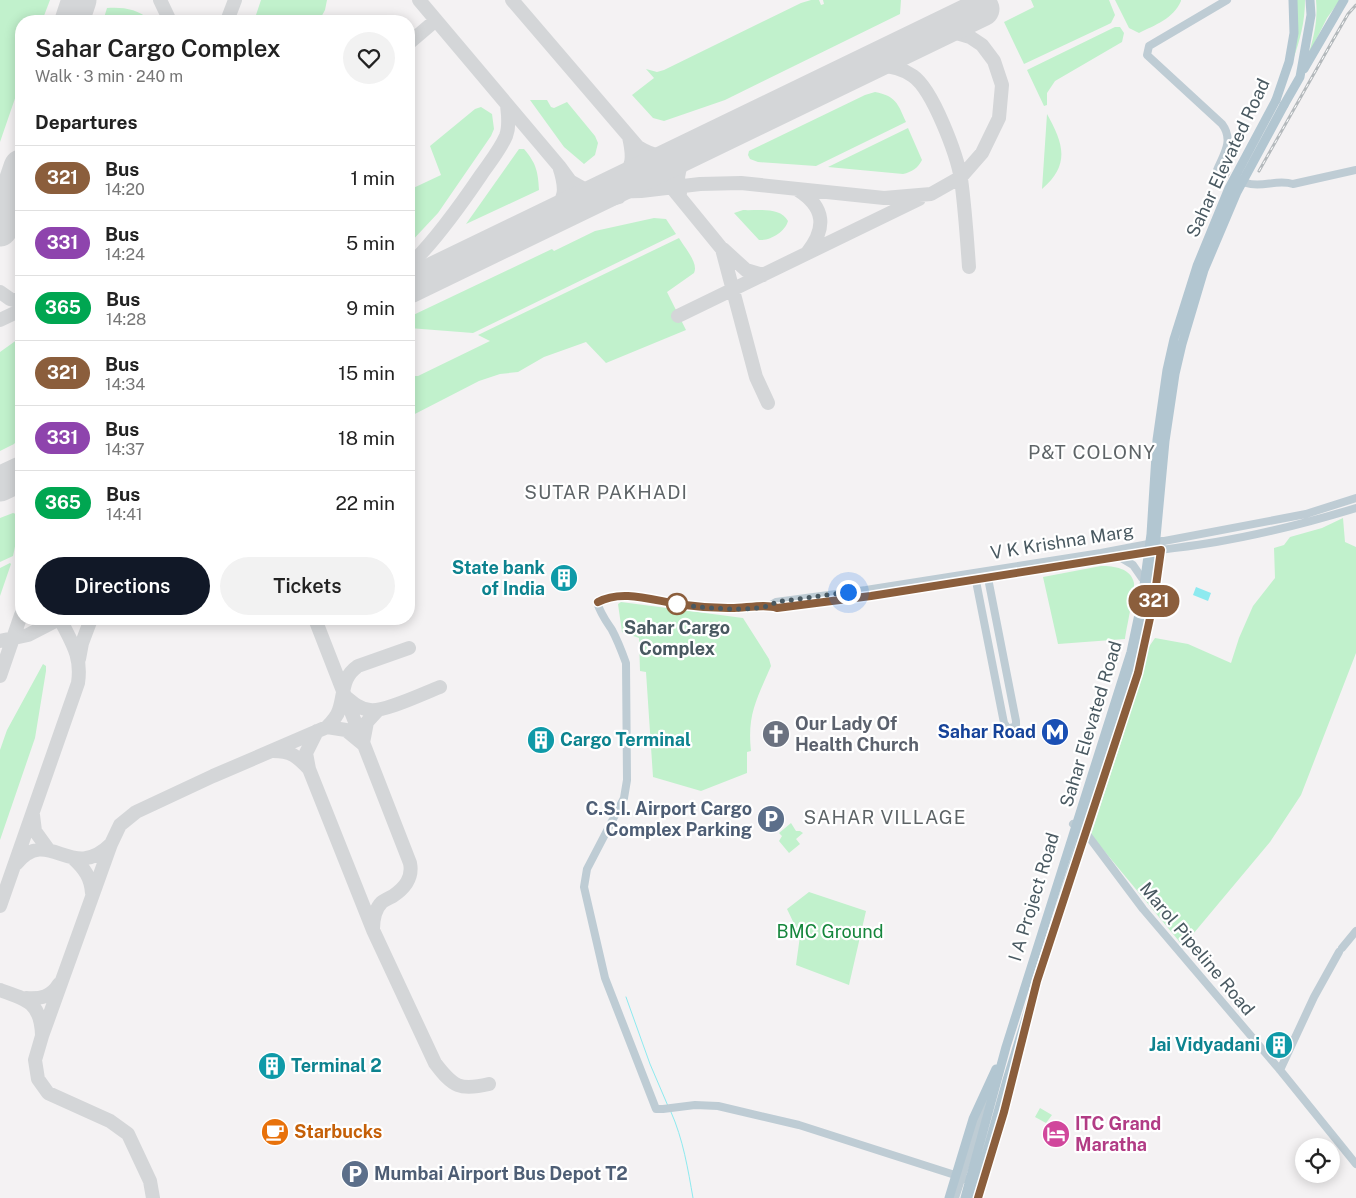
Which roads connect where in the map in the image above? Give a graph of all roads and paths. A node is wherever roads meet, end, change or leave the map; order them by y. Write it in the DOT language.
graph roads {
  1 [pos="1227,0"];
  2 [pos="1292,0"];
  3 [pos="1310,0"];
  4 [pos="1344,0"];
  5 [pos="1300,77"];
  6 [pos="1356,170"];
  7 [pos="1222,172"];
  8 [pos="1246,183"];
  9 [pos="1356,498"];
  10 [pos="1356,508"];
  11 [pos="1303,515"];
  12 [pos="1304,524"];
  13 [pos="1162,541"];
  14 [pos="1144,548"];
  15 [pos="1173,548"];
  16 [pos="1161,550"];
  17 [pos="1118,556"];
  18 [pos="1159,567"];
  19 [pos="987,574"];
  20 [pos="975,576"];
  21 [pos="1142,578"];
  22 [pos="1073,824"];
  23 [pos="1086,833"];
  24 [pos="1356,931"];
  25 [pos="1006,1047"];
  26 [pos="1280,1070"];
  27 [pos="1356,1164"];
  28 [pos="963,1176"];
  29 [pos="983,1184"];
  30 [pos="950,1198"];
  31 [pos="955,1198"];
  32 [pos="965,1198"];
  33 [pos="974,1198"];
  34 [pos="978,1198"];
  1 -- 7 [label="street"];
  2 -- 25 [label="main road, Sahar Elevated Road, bridge"];
  3 -- 5 [label="main road"];
  4 -- 5 [label="main road, Sahar Elevated Road"];
  5 -- 33 [label="main road, Sahar Elevated Road, bridge"];
  6 -- 8 [label="street"];
  9 -- 11 [label="street, V K Krishna Marg"];
  10 -- 12 [label="street, V K Krishna Marg"];
  11 -- 12 [label="street"];
  11 -- 13 [label="street, V K Krishna Marg"];
  12 -- 15 [label="street, V K Krishna Marg"];
  13 -- 14 [label="street, V K Krishna Marg"];
  13 -- 16 [label="street"];
  14 -- 16 [label="street, V K Krishna Marg"];
  14 -- 17 [label="street, V K Krishna Marg"];
  14 -- 19 [label="street, V K Krishna Marg"];
  14 -- 21 [label="street, I A Project Road"];
  15 -- 16 [label="street, V K Krishna Marg"];
  15 -- 18 [label="street"];
  16 -- 18 [label="street"];
  17 -- 19 [label="street, V K Krishna Marg"];
  17 -- 21 [label="street"];
  18 -- 23 [label="street"];
  19 -- 20 [label="street, V K Krishna Marg"];
  19 -- 20 [label="street"];
  20 -- 28 [label="street, V K Krishna Marg"];
  21 -- 22 [label="street, I A Project Road"];
  22 -- 23 [label="street, Marol Pipeline Road"];
  22 -- 28 [label="street, I A Project Road"];
  23 -- 26 [label="street, Marol Pipeline Road"];
  23 -- 29 [label="street"];
  24 -- 26 [label="street"];
  25 -- 30 [label="main road, bridge"];
  25 -- 32 [label="main road, Sahar Elevated Road, bridge"];
  26 -- 27 [label="street, Marol Pipeline Road"];
  28 -- 29 [label="street"];
  28 -- 31 [label="street, I A Project Road"];
  29 -- 34 [label="street"];
}
